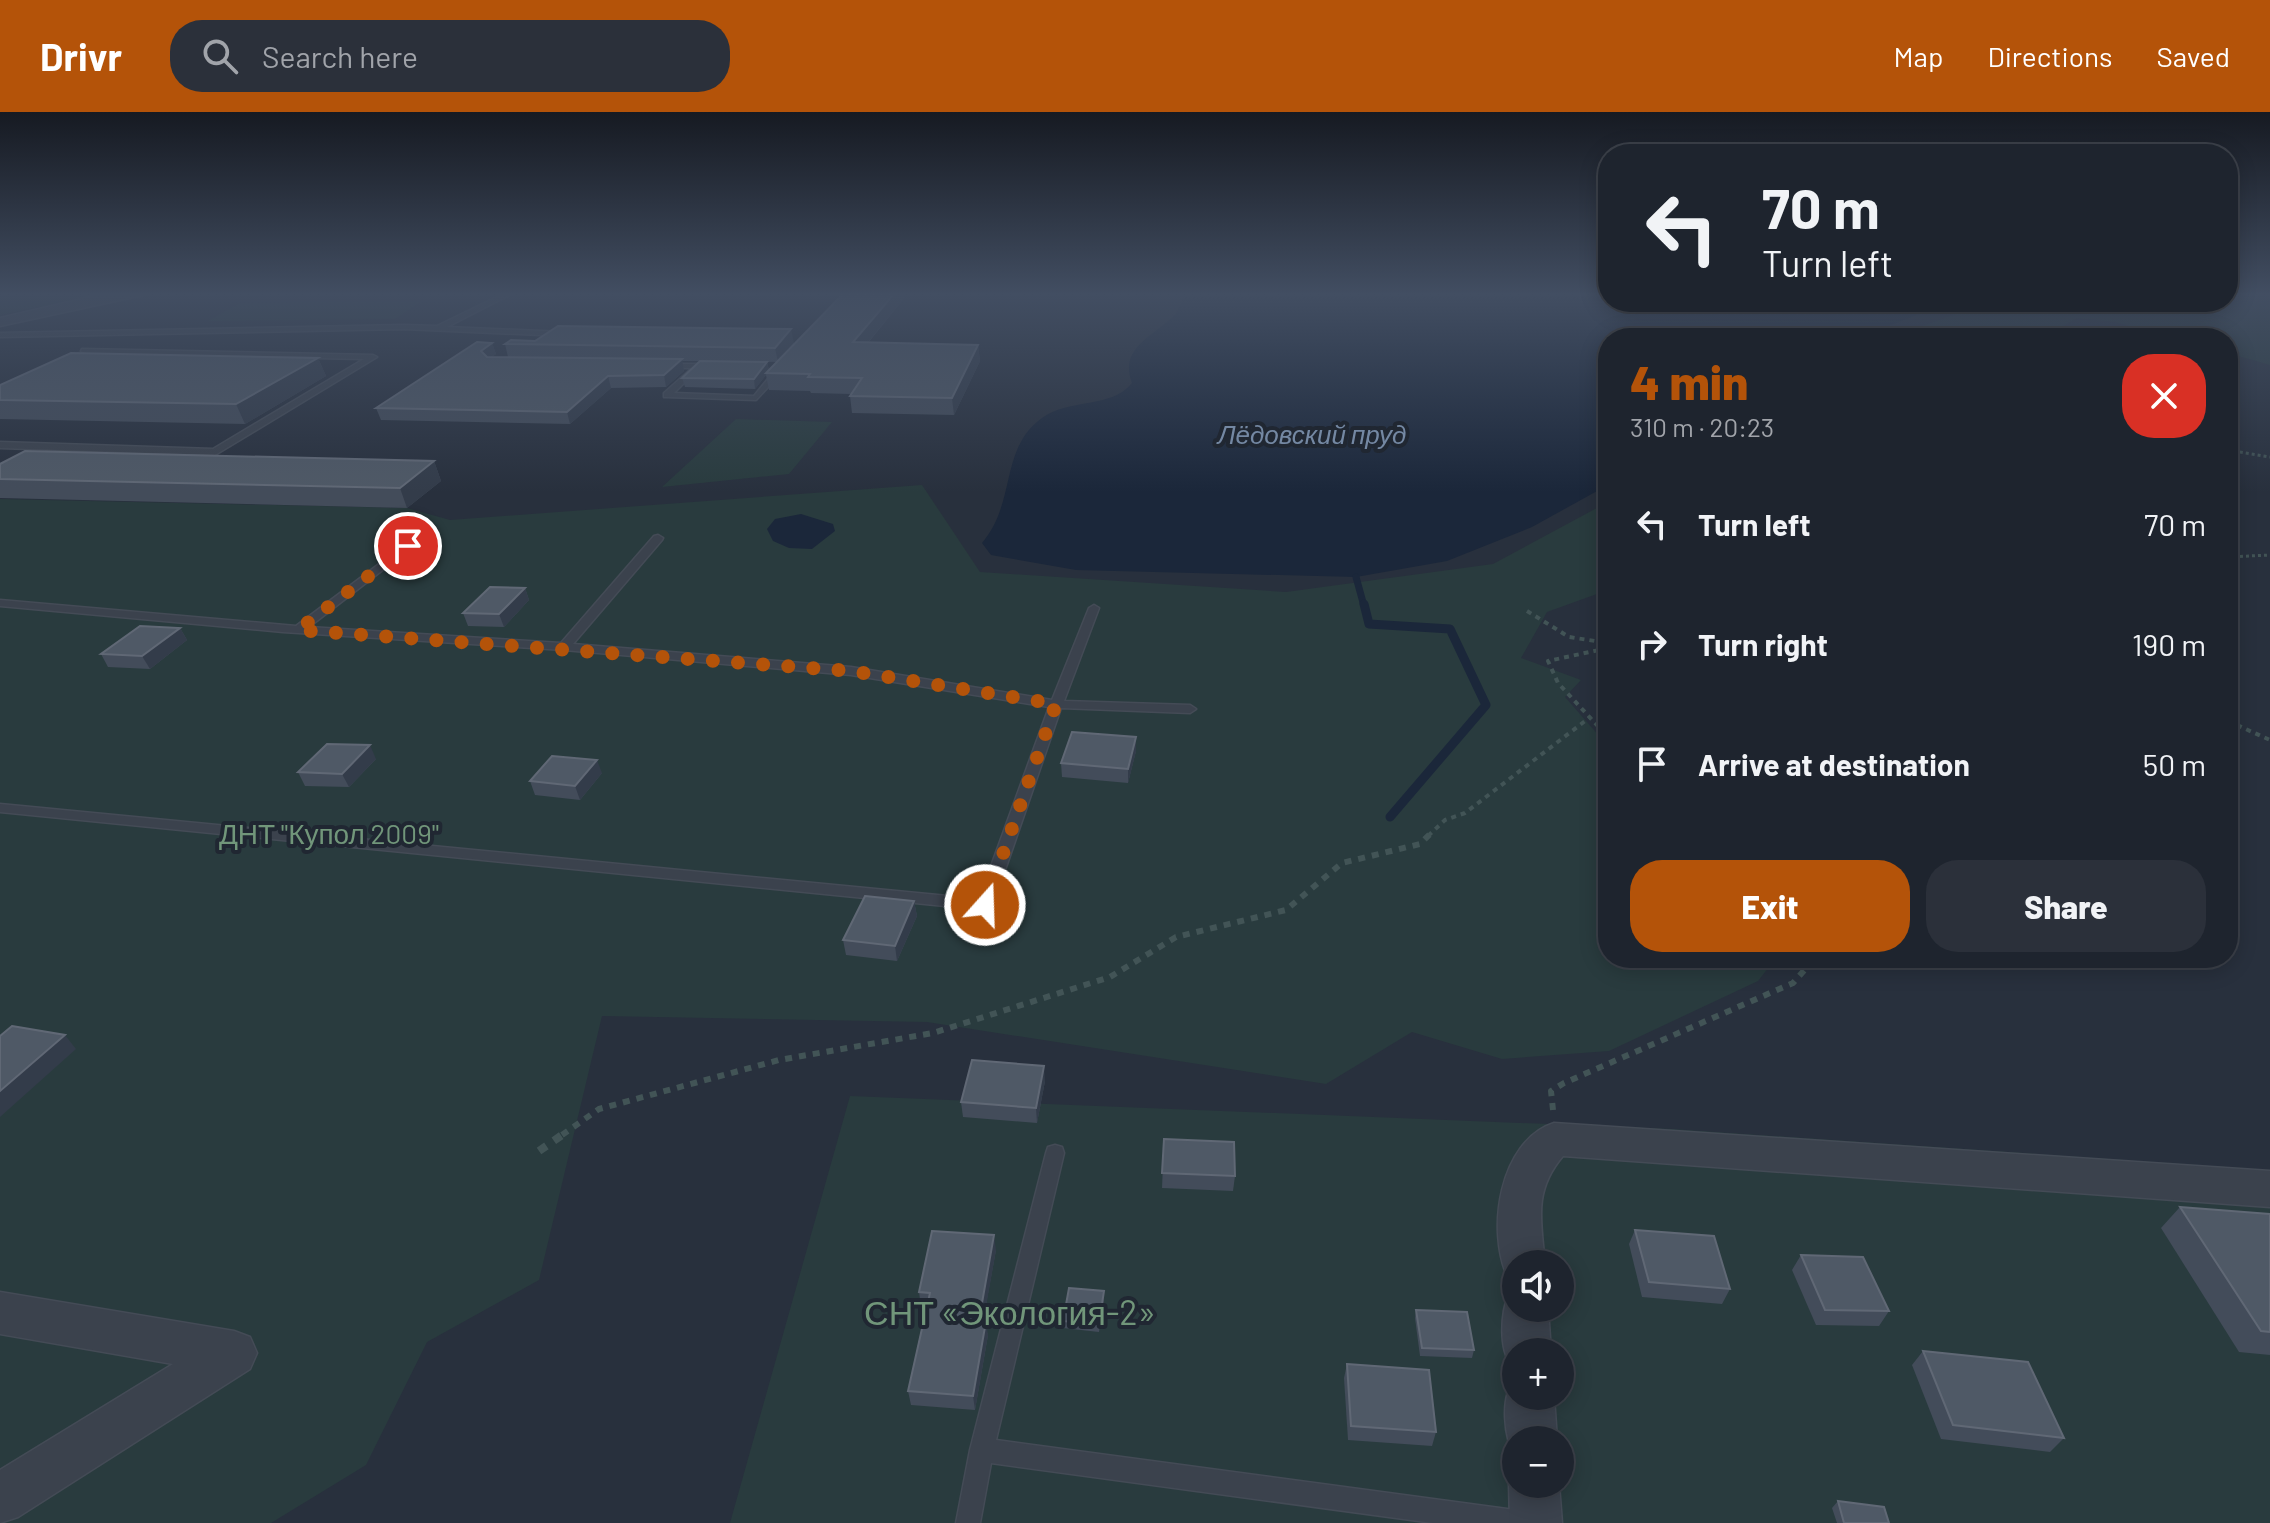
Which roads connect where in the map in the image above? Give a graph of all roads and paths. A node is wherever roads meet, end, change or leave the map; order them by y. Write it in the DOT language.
graph roads {
  1 [pos="368,360"];
  2 [pos="675,360"];
  3 [pos="656,366"];
  4 [pos="669,366"];
  5 [pos="699,366"];
  6 [pos="727,367"];
  7 [pos="768,367"];
  8 [pos="695,388"];
  9 [pos="687,395"];
  10 [pos="0,445"];
  11 [pos="2238,452"];
  12 [pos="2270,457"];
  13 [pos="430,529"];
  14 [pos="658,538"];
  15 [pos="2270,555"];
  16 [pos="2238,557"];
  17 [pos="0,603"];
  18 [pos="1094,608"];
  19 [pos="1527,611"];
  20 [pos="298,630"];
  21 [pos="1598,643"];
  22 [pos="564,647"];
  23 [pos="1598,648"];
  24 [pos="1056,704"];
  25 [pos="1190,709"];
  26 [pos="1589,718"];
  27 [pos="2238,726"];
  28 [pos="1598,727"];
  29 [pos="2270,740"];
  30 [pos="0,808"];
  31 [pos="1806,968"];
  32 [pos="1554,1139"];
  33 [pos="539,1151"];
  34 [pos="1055,1153"];
  35 [pos="2270,1189"];
  36 [pos="1522,1250"];
  37 [pos="0,1313"];
  38 [pos="982,1450"];
  39 [pos="1535,1498"];
  40 [pos="0,1499"];
  41 [pos="968,1523"];
  42 [pos="1522,1523"];
  43 [pos="1536,1523"];
  1 -- 10 [label="lane"];
  2 -- 4 [label="lane"];
  3 -- 4 [label="lane"];
  4 -- 5 [label="lane"];
  5 -- 6 [label="lane"];
  5 -- 9 [label="lane"];
  7 -- 9 [label="lane"];
  8 -- 9 [label="lane"];
  11 -- 12 [label="path"];
  13 -- 20 [label="lane"];
  14 -- 22 [label="lane"];
  15 -- 16 [label="path"];
  17 -- 20 [label="lane"];
  18 -- 24 [label="lane"];
  19 -- 21 [label="path"];
  20 -- 22 [label="lane"];
  22 -- 24 [label="lane"];
  23 -- 26 [label="path"];
  24 -- 25 [label="lane"];
  24 -- 30 [label="lane"];
  26 -- 28 [label="path"];
  26 -- 33 [label="path"];
  27 -- 29 [label="path"];
  31 -- 32 [label="path"];
  32 -- 35 [label="street"];
  32 -- 36 [label="street"];
  34 -- 38 [label="lane"];
  37 -- 40 [label="street"];
  38 -- 41 [label="lane"];
  38 -- 42 [label="lane"];
  39 -- 43 [label="street"];
}
